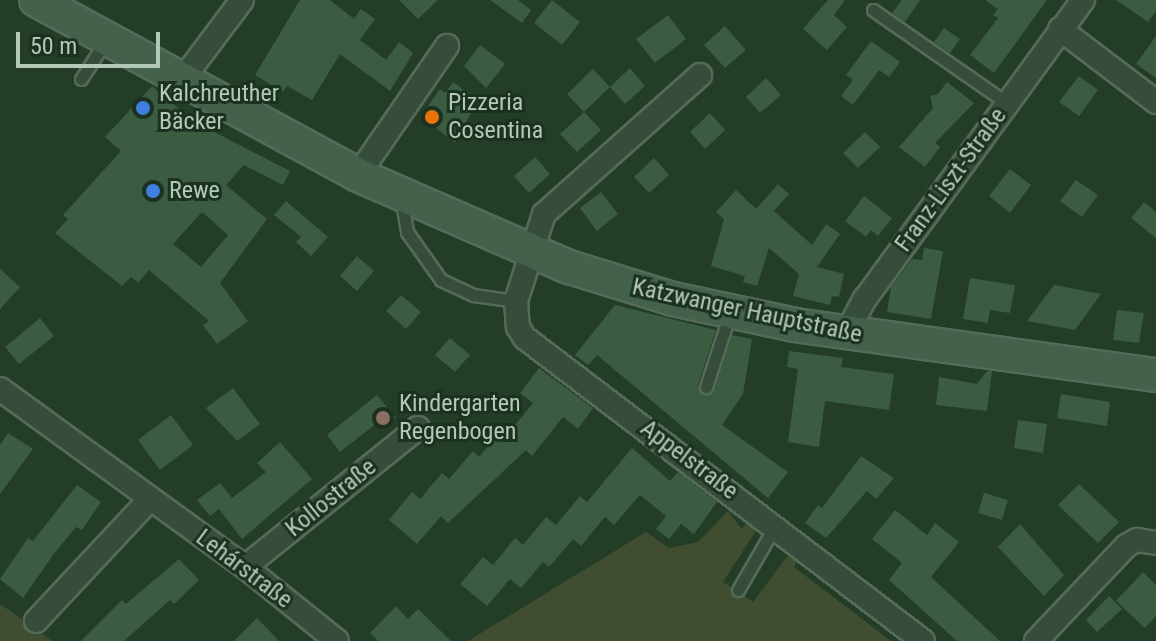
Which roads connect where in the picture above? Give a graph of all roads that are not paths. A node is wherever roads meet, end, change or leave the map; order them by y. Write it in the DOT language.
graph roads {
  1 [pos="36,0"];
  2 [pos="242,0"];
  3 [pos="1083,0"];
  4 [pos="873,10"];
  5 [pos="1060,29"];
  6 [pos="107,39"];
  7 [pos="447,46"];
  8 [pos="700,75"];
  9 [pos="81,79"];
  10 [pos="182,80"];
  11 [pos="1156,102"];
  12 [pos="1007,103"];
  13 [pos="358,175"];
  14 [pos="401,197"];
  15 [pos="530,253"];
  16 [pos="516,301"];
  17 [pos="731,312"];
  18 [pos="846,334"];
  19 [pos="1156,375"];
  20 [pos="706,387"];
  21 [pos="0,389"];
  22 [pos="418,428"];
  23 [pos="150,499"];
  24 [pos="775,526"];
  25 [pos="1156,543"];
  26 [pos="245,567"];
  27 [pos="738,590"];
  28 [pos="36,621"];
  29 [pos="337,641"];
  30 [pos="923,641"];
  31 [pos="1036,641"];
  1 -- 6 [label="main road, Katzwanger Hauptstraße"];
  2 -- 10 [label="street"];
  3 -- 5 [label="street, Franz-Liszt-Straße"];
  4 -- 12 [label="lane"];
  5 -- 11 [label="street"];
  5 -- 12 [label="street, Franz-Liszt-Straße"];
  6 -- 9 [label="lane"];
  6 -- 10 [label="main road, Katzwanger Hauptstraße"];
  7 -- 13 [label="street"];
  8 -- 15 [label="street"];
  10 -- 13 [label="main road, Katzwanger Hauptstraße"];
  12 -- 18 [label="street, Franz-Liszt-Straße"];
  13 -- 14 [label="main road, Katzwanger Hauptstraße"];
  14 -- 15 [label="main road, Katzwanger Hauptstraße"];
  14 -- 16 [label="lane"];
  15 -- 16 [label="street"];
  15 -- 17 [label="main road, Katzwanger Hauptstraße"];
  16 -- 24 [label="street, Appelstraße"];
  17 -- 18 [label="main road, Katzwanger Hauptstraße"];
  17 -- 20 [label="lane"];
  18 -- 19 [label="main road, Katzwanger Hauptstraße"];
  21 -- 23 [label="street, Lehárstraße"];
  22 -- 26 [label="street, Kollostraße"];
  23 -- 26 [label="street, Lehárstraße"];
  23 -- 28 [label="street"];
  24 -- 27 [label="lane"];
  24 -- 30 [label="street, Appelstraße"];
  25 -- 31 [label="street"];
  26 -- 29 [label="street, Lehárstraße"];
}
